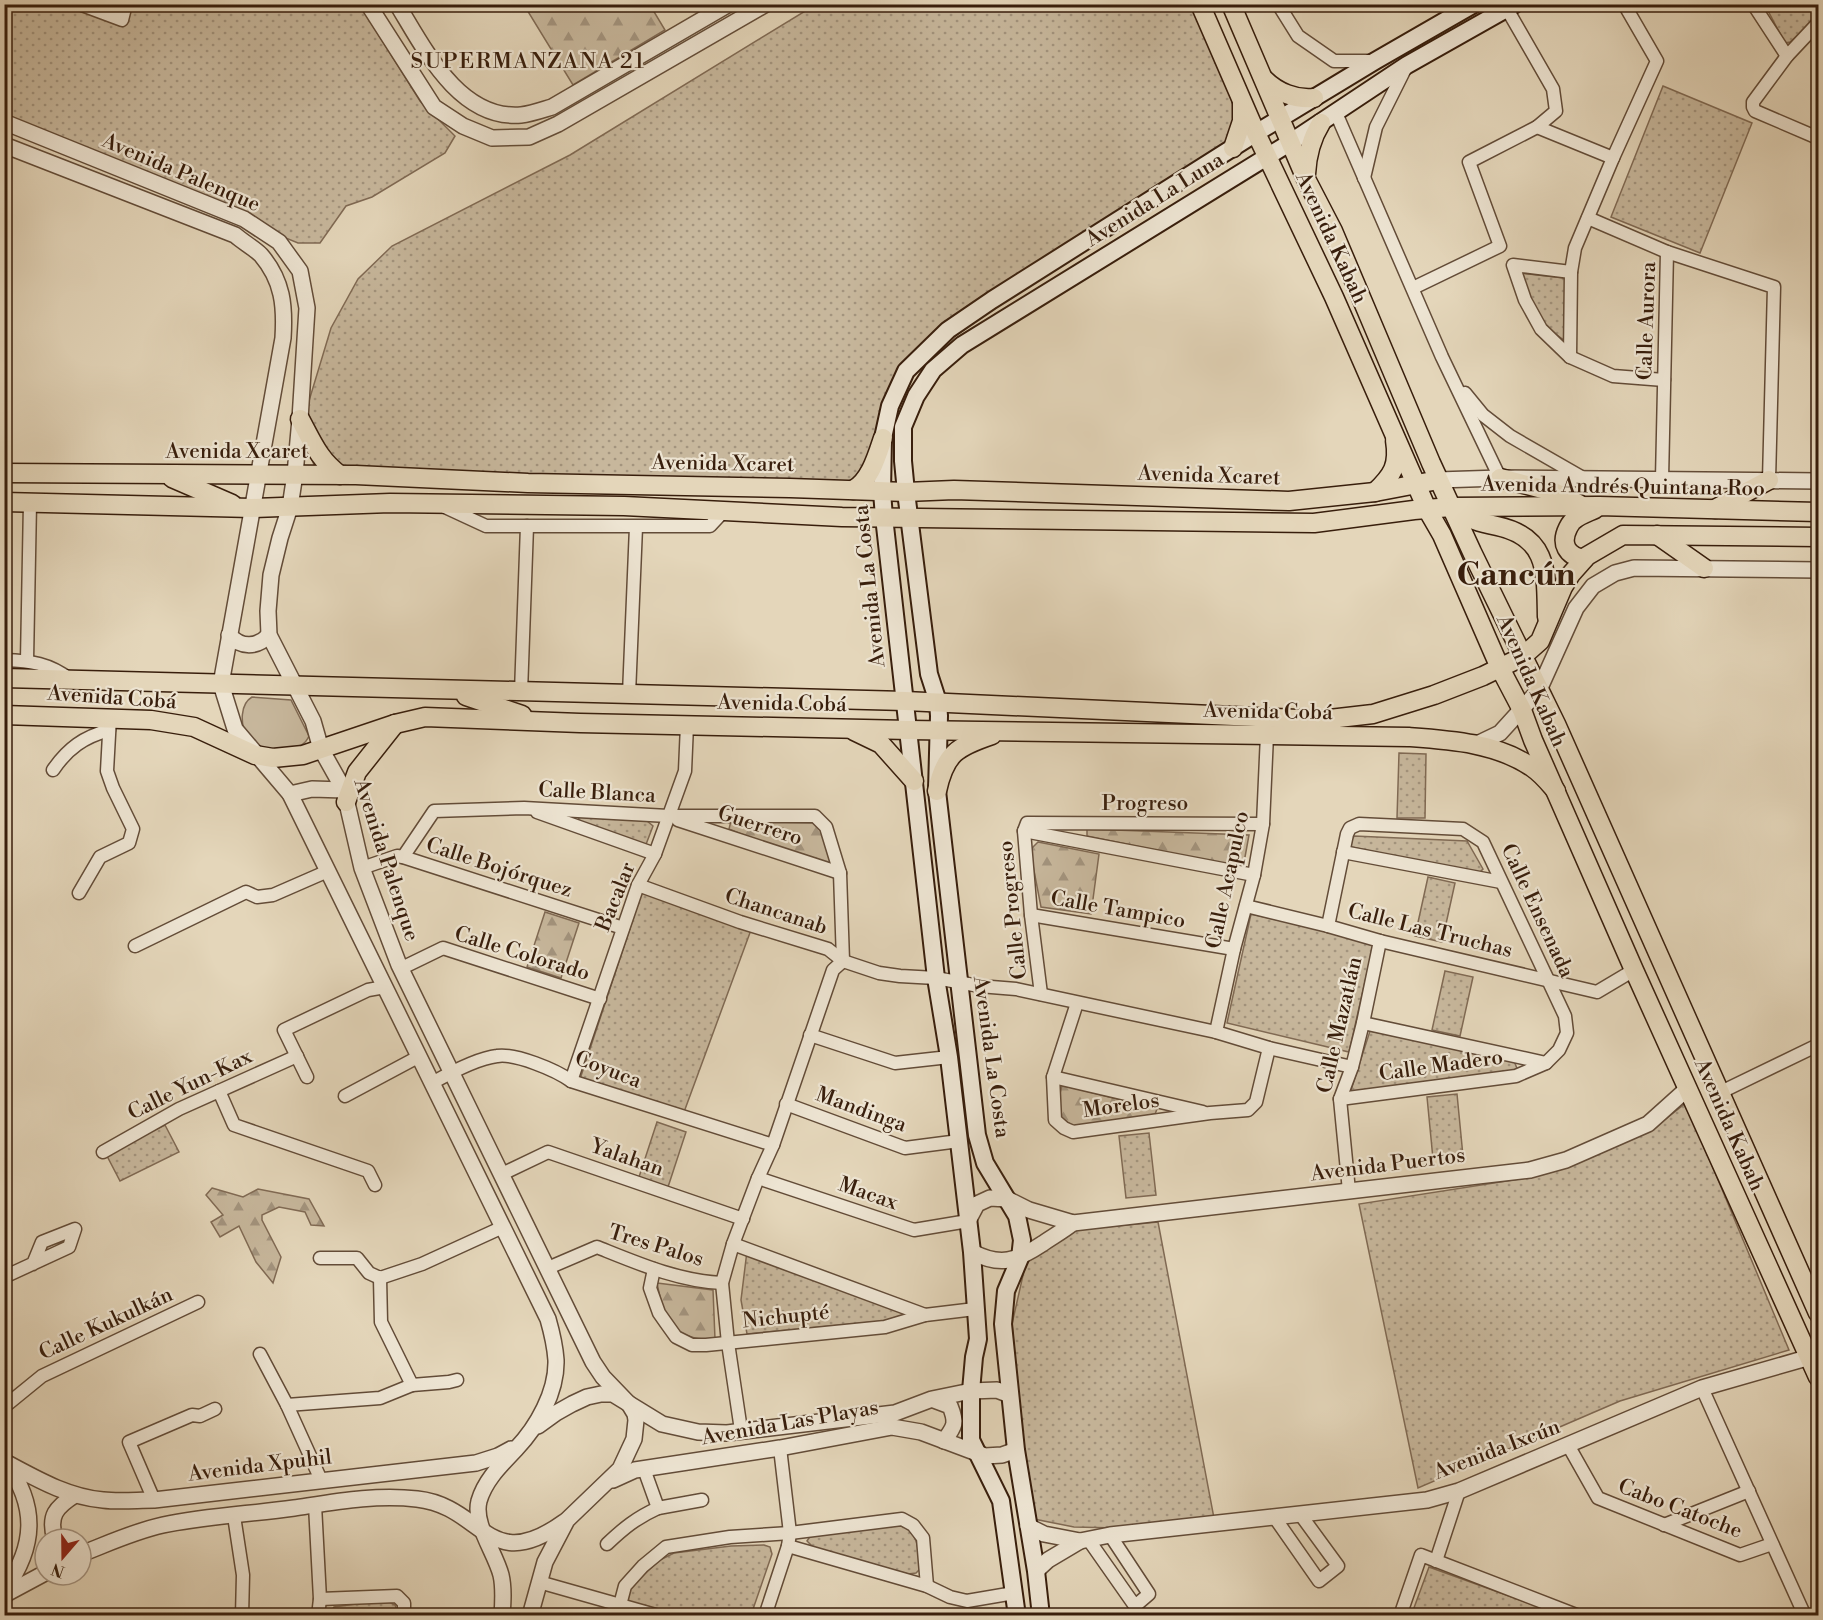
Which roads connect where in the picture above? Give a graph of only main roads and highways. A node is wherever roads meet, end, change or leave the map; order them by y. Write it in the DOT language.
graph roads {
  1 [pos="1200,4"];
  2 [pos="1474,4"];
  3 [pos="1234,7"];
  4 [pos="1511,7"];
  5 [pos="1264,80"];
  6 [pos="1242,98"];
  7 [pos="1314,98"];
  8 [pos="1329,118"];
  9 [pos="1281,119"];
  10 [pos="1256,133"];
  11 [pos="1291,142"];
  12 [pos="1233,148"];
  13 [pos="1268,156"];
  14 [pos="1306,179"];
  15 [pos="1173,186"];
  16 [pos="1186,207"];
  17 [pos="890,406"];
  18 [pos="910,412"];
  19 [pos="300,419"];
  20 [pos="1393,429"];
  21 [pos="883,438"];
  22 [pos="4,473"];
  23 [pos="164,474"];
  24 [pos="340,475"];
  25 [pos="1500,478"];
  26 [pos="1438,480"];
  27 [pos="1768,480"];
  28 [pos="528,483"];
  29 [pos="1417,484"];
  30 [pos="853,490"];
  31 [pos="882,492"];
  32 [pos="906,492"];
  33 [pos="1375,492"];
  34 [pos="1288,501"];
  35 [pos="4,502"];
  36 [pos="462,504"];
  37 [pos="1591,506"];
  38 [pos="246,507"];
  39 [pos="1451,507"];
  40 [pos="1427,508"];
  41 [pos="1713,510"];
  42 [pos="1818,512"];
  43 [pos="884,518"];
  44 [pos="909,518"];
  45 [pos="1209,520"];
  46 [pos="1657,535"];
  47 [pos="1818,537"];
  48 [pos="1584,559"];
  49 [pos="1704,568"];
  50 [pos="1547,622"];
  51 [pos="1522,657"];
  52 [pos="1500,668"];
  53 [pos="4,678"];
  54 [pos="447,690"];
  55 [pos="742,697"];
  56 [pos="905,701"];
  57 [pos="938,702"];
  58 [pos="1123,711"];
  59 [pos="4,715"];
  60 [pos="1321,720"];
  61 [pos="541,721"];
  62 [pos="395,724"];
  63 [pos="707,725"];
  64 [pos="850,728"];
  65 [pos="909,730"];
  66 [pos="938,730"];
  67 [pos="1003,731"];
  68 [pos="1068,732"];
  69 [pos="1354,736"];
  70 [pos="915,790"];
  71 [pos="1556,791"];
  72 [pos="937,794"];
  73 [pos="345,796"];
  74 [pos="1818,1313"];
  75 [pos="1818,1377"];
  76 [pos="1036,1571"];
  77 [pos="1011,1573"];
  78 [pos="1017,1616"];
  79 [pos="1041,1616"];
  1 -- 6 [label="main road, Avenida Kabah"];
  2 -- 7 [label="main road, Avenida La Luna"];
  3 -- 5 [label="main road, Avenida Kabah"];
  4 -- 8 [label="main road, Avenida La Luna"];
  5 -- 7 [label="main road"];
  5 -- 9 [label="main road, Avenida Kabah"];
  6 -- 10 [label="main road, Avenida Kabah"];
  6 -- 12 [label="main road"];
  7 -- 9 [label="main road, Avenida La Luna"];
  8 -- 11 [label="main road, Avenida La Luna"];
  8 -- 14 [label="main road"];
  9 -- 10 [label="main road, Avenida La Luna"];
  9 -- 11 [label="main road, Avenida Kabah"];
  10 -- 12 [label="main road, Avenida La Luna"];
  10 -- 13 [label="main road, Avenida Kabah"];
  11 -- 13 [label="main road, Avenida La Luna"];
  11 -- 14 [label="main road, Avenida Kabah"];
  12 -- 15 [label="main road, Avenida La Luna"];
  13 -- 16 [label="main road, Avenida La Luna"];
  13 -- 20 [label="main road, Avenida Kabah"];
  14 -- 26 [label="main road, Avenida Kabah"];
  15 -- 16 [label="main road"];
  15 -- 17 [label="main road, Avenida La Luna"];
  16 -- 18 [label="main road, Avenida La Luna"];
  17 -- 18 [label="main road"];
  17 -- 21 [label="main road, Avenida La Luna"];
  18 -- 32 [label="main road, Avenida La Luna"];
  19 -- 24 [label="main road"];
  20 -- 29 [label="main road, Avenida Kabah"];
  20 -- 33 [label="main road"];
  21 -- 30 [label="main road"];
  21 -- 31 [label="main road, Avenida La Luna"];
  22 -- 23 [label="main road, Avenida Xcaret"];
  23 -- 24 [label="main road, Avenida Xcaret"];
  23 -- 38 [label="main road"];
  24 -- 28 [label="main road, Avenida Xcaret"];
  25 -- 37 [label="main road"];
  26 -- 29 [label="main road, Avenida Xcaret"];
  26 -- 39 [label="main road, Avenida Kabah"];
  27 -- 41 [label="main road"];
  28 -- 30 [label="main road, Avenida Xcaret"];
  28 -- 36 [label="main road"];
  29 -- 33 [label="main road, Avenida Xcaret"];
  29 -- 40 [label="main road, Avenida Kabah"];
  30 -- 31 [label="main road, Avenida Xcaret"];
  31 -- 32 [label="main road, Avenida Xcaret"];
  31 -- 43 [label="main road, Avenida La Costa"];
  32 -- 34 [label="main road, Avenida Xcaret"];
  32 -- 44 [label="main road, Avenida La Costa"];
  33 -- 34 [label="main road, Avenida Xcaret"];
  34 -- 45 [label="main road"];
  35 -- 38 [label="main road, Avenida Xcaret"];
  36 -- 38 [label="main road, Avenida Xcaret"];
  36 -- 43 [label="main road, Avenida Xcaret"];
  37 -- 39 [label="main road, Avenida Andrés Quintana Roo"];
  37 -- 41 [label="main road, Avenida Andrés Quintana Roo"];
  37 -- 48 [label="main road"];
  39 -- 40 [label="main road, Avenida Andrés Quintana Roo"];
  39 -- 50 [label="main road"];
  39 -- 51 [label="main road, Avenida Kabah"];
  40 -- 45 [label="main road, Avenida Xcaret"];
  40 -- 52 [label="main road, Avenida Kabah"];
  41 -- 42 [label="main road, Avenida Andrés Quintana Roo"];
  43 -- 44 [label="main road, Avenida Xcaret"];
  43 -- 56 [label="main road, Avenida La Costa"];
  44 -- 45 [label="main road, Avenida Xcaret"];
  44 -- 57 [label="main road, Avenida La Costa"];
  46 -- 47 [label="main road"];
  46 -- 48 [label="main road"];
  46 -- 49 [label="main road"];
  48 -- 50 [label="main road"];
  50 -- 51 [label="main road"];
  51 -- 52 [label="main road"];
  51 -- 74 [label="main road, Avenida Kabah"];
  52 -- 60 [label="main road, Avenida Cobá"];
  52 -- 71 [label="main road, Avenida Kabah"];
  53 -- 54 [label="main road, Avenida Cobá"];
  54 -- 55 [label="main road, Avenida Cobá"];
  54 -- 61 [label="main road"];
  55 -- 56 [label="main road, Avenida Cobá"];
  55 -- 63 [label="main road"];
  56 -- 57 [label="main road, Avenida Cobá"];
  56 -- 65 [label="main road, Avenida La Costa"];
  57 -- 58 [label="main road, Avenida Cobá"];
  57 -- 66 [label="main road, Avenida La Costa"];
  58 -- 60 [label="main road, Avenida Cobá"];
  58 -- 68 [label="main road"];
  59 -- 62 [label="main road, Avenida Cobá"];
  60 -- 69 [label="main road"];
  61 -- 62 [label="main road, Avenida Cobá"];
  61 -- 63 [label="main road, Avenida Cobá"];
  62 -- 73 [label="main road"];
  63 -- 64 [label="main road, Avenida Cobá"];
  64 -- 65 [label="main road, Avenida Cobá"];
  64 -- 70 [label="main road"];
  65 -- 66 [label="main road, Avenida Cobá"];
  65 -- 70 [label="main road, Avenida La Costa"];
  66 -- 67 [label="main road, Avenida Cobá"];
  66 -- 72 [label="main road, Avenida La Costa"];
  67 -- 68 [label="main road, Avenida Cobá"];
  67 -- 72 [label="main road"];
  68 -- 69 [label="main road, Avenida Cobá"];
  69 -- 71 [label="main road, Avenida Cobá"];
  70 -- 72 [label="main road"];
  70 -- 77 [label="main road, Avenida La Costa"];
  71 -- 75 [label="main road, Avenida Kabah"];
  72 -- 76 [label="main road, Avenida La Costa"];
  76 -- 77 [label="main road"];
  76 -- 79 [label="main road, Avenida La Costa"];
  77 -- 78 [label="main road"];
}
